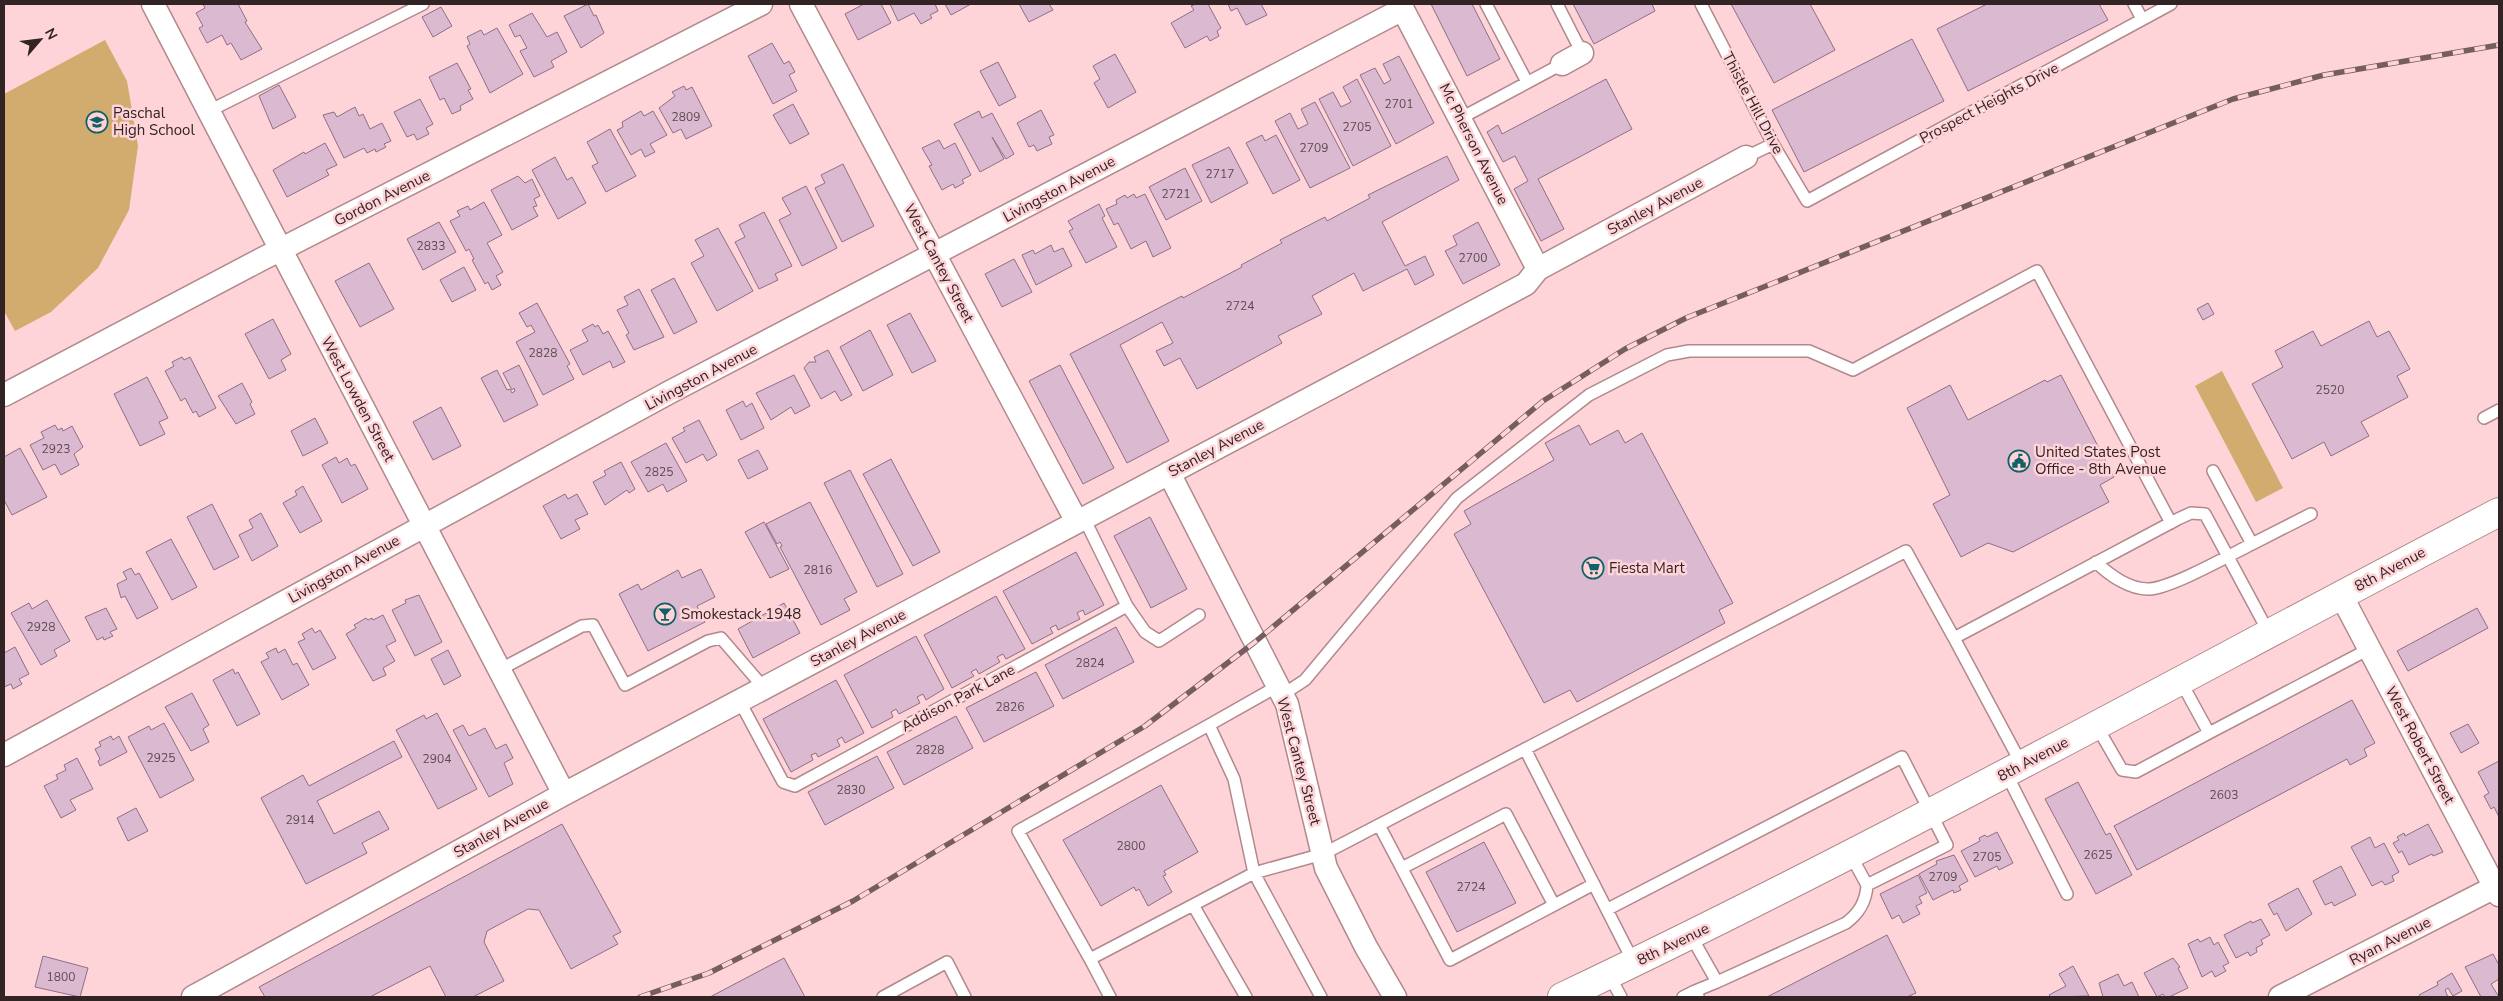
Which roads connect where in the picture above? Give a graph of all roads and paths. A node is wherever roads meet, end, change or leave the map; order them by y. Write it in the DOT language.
graph roads {
  1 [pos="153,4"];
  2 [pos="423,4"];
  3 [pos="761,4"];
  4 [pos="801,4"];
  5 [pos="1486,4"];
  6 [pos="1557,4"];
  7 [pos="1701,4"];
  8 [pos="2134,4"];
  9 [pos="2171,4"];
  10 [pos="1401,6"];
  11 [pos="2142,20"];
  12 [pos="1582,53"];
  13 [pos="1562,64"];
  14 [pos="1527,82"];
  15 [pos="209,111"];
  16 [pos="1461,118"];
  17 [pos="1773,144"];
  18 [pos="1746,157"];
  19 [pos="1807,201"];
  20 [pos="281,250"];
  21 [pos="934,254"];
  22 [pos="1532,276"];
  23 [pos="4,395"];
  24 [pos="2499,410"];
  25 [pos="2484,418"];
  26 [pos="2213,471"];
  27 [pos="1169,473"];
  28 [pos="2499,512"];
  29 [pos="2311,514"];
  30 [pos="1081,520"];
  31 [pos="2171,523"];
  32 [pos="424,526"];
  33 [pos="2252,544"];
  34 [pos="2228,556"];
  35 [pos="2096,562"];
  36 [pos="2341,595"];
  37 [pos="1127,606"];
  38 [pos="1199,614"];
  39 [pos="2269,633"];
  40 [pos="1954,638"];
  41 [pos="2369,649"];
  42 [pos="499,670"];
  43 [pos="2180,680"];
  44 [pos="764,688"];
  45 [pos="1280,690"];
  46 [pos="739,700"];
  47 [pos="1209,725"];
  48 [pos="2096,725"];
  49 [pos="2209,733"];
  50 [pos="1525,749"];
  51 [pos="4,755"];
  52 [pos="2014,769"];
  53 [pos="564,794"];
  54 [pos="1930,813"];
  55 [pos="1379,825"];
  56 [pos="1323,854"];
  57 [pos="1850,854"];
  58 [pos="1402,868"];
  59 [pos="1254,873"];
  60 [pos="1594,884"];
  61 [pos="1867,886"];
  62 [pos="2498,889"];
  63 [pos="2067,894"];
  64 [pos="1193,905"];
  65 [pos="1554,905"];
  66 [pos="1608,909"];
  67 [pos="1691,936"];
  68 [pos="1090,959"];
  69 [pos="1634,963"];
  70 [pos="1717,982"];
  71 [pos="1615,986"];
  72 [pos="1697,994"];
  73 [pos="194,997"];
  74 [pos="883,997"];
  75 [pos="965,997"];
  76 [pos="1110,997"];
  77 [pos="1246,997"];
  78 [pos="1321,997"];
  79 [pos="1395,997"];
  80 [pos="1562,997"];
  81 [pos="1683,997"];
  82 [pos="2280,997"];
  1 -- 15 [label="street, West Lowden Street"];
  2 -- 15 [label="lane"];
  3 -- 20 [label="street, Gordon Avenue"];
  4 -- 21 [label="street, West Cantey Street"];
  5 -- 14 [label="lane"];
  6 -- 12 [label="lane"];
  7 -- 17 [label="lane, Thistle Hill Drive"];
  8 -- 11 [label="lane"];
  9 -- 11 [label="lane, Prospect Heights Drive"];
  10 -- 16 [label="street, Mc Pherson Avenue"];
  10 -- 21 [label="street, Livingston Avenue"];
  11 -- 19 [label="lane, Prospect Heights Drive"];
  12 -- 13 [label="street"];
  13 -- 14 [label="lane"];
  14 -- 16 [label="lane"];
  15 -- 20 [label="street, West Lowden Street"];
  16 -- 22 [label="street, Mc Pherson Avenue"];
  17 -- 18 [label="lane, Stanley Avenue"];
  17 -- 19 [label="lane, Thistle Hill Drive"];
  18 -- 22 [label="street, Stanley Avenue"];
  20 -- 23 [label="street, Gordon Avenue"];
  20 -- 32 [label="street, West Lowden Street"];
  21 -- 30 [label="street, West Cantey Street"];
  21 -- 32 [label="street, Livingston Avenue"];
  22 -- 27 [label="street, Stanley Avenue"];
  24 -- 25 [label="lane"];
  26 -- 33 [label="lane"];
  27 -- 30 [label="street, Stanley Avenue"];
  27 -- 45 [label="street, West Cantey Street"];
  28 -- 36 [label="main road, 8th Avenue"];
  29 -- 33 [label="lane"];
  30 -- 37 [label="lane"];
  30 -- 44 [label="street, Stanley Avenue"];
  31 -- 34 [label="lane"];
  31 -- 35 [label="lane"];
  31 -- 45 [label="lane"];
  32 -- 42 [label="street, West Lowden Street"];
  32 -- 51 [label="street, Livingston Avenue"];
  33 -- 34 [label="lane"];
  34 -- 35 [label="lane"];
  34 -- 39 [label="lane"];
  35 -- 40 [label="lane"];
  36 -- 39 [label="main road, 8th Avenue"];
  36 -- 41 [label="street, West Robert Street"];
  37 -- 38 [label="lane"];
  37 -- 46 [label="lane, Addison Park Lane"];
  39 -- 43 [label="main road, 8th Avenue"];
  40 -- 50 [label="lane"];
  40 -- 52 [label="lane"];
  41 -- 49 [label="lane"];
  41 -- 62 [label="street, West Robert Street"];
  42 -- 44 [label="lane"];
  42 -- 53 [label="street, West Lowden Street"];
  43 -- 48 [label="main road, 8th Avenue"];
  43 -- 49 [label="lane"];
  44 -- 46 [label="street, Stanley Avenue"];
  45 -- 47 [label="lane"];
  45 -- 56 [label="street, West Cantey Street"];
  46 -- 53 [label="street, Stanley Avenue"];
  47 -- 59 [label="lane"];
  47 -- 68 [label="lane"];
  48 -- 49 [label="lane"];
  48 -- 52 [label="main road, 8th Avenue"];
  50 -- 55 [label="lane"];
  50 -- 60 [label="lane"];
  52 -- 54 [label="main road, 8th Avenue"];
  52 -- 63 [label="lane"];
  53 -- 73 [label="street, Stanley Avenue"];
  54 -- 57 [label="main road, 8th Avenue"];
  54 -- 61 [label="lane"];
  54 -- 66 [label="lane"];
  55 -- 56 [label="lane"];
  55 -- 58 [label="lane"];
  56 -- 59 [label="lane"];
  56 -- 79 [label="street, West Cantey Street"];
  57 -- 61 [label="lane"];
  57 -- 67 [label="main road, 8th Avenue"];
  58 -- 65 [label="lane"];
  58 -- 65 [label="lane"];
  59 -- 64 [label="lane"];
  59 -- 78 [label="lane"];
  60 -- 65 [label="lane"];
  60 -- 66 [label="lane"];
  61 -- 70 [label="lane"];
  62 -- 82 [label="street, Ryan Avenue"];
  64 -- 68 [label="lane"];
  64 -- 77 [label="lane"];
  66 -- 69 [label="lane"];
  67 -- 69 [label="main road, 8th Avenue"];
  67 -- 70 [label="lane"];
  68 -- 76 [label="lane"];
  69 -- 71 [label="main road, 8th Avenue"];
  70 -- 72 [label="lane"];
  71 -- 80 [label="main road, 8th Avenue"];
  72 -- 81 [label="lane"];
  74 -- 75 [label="lane"];
}
